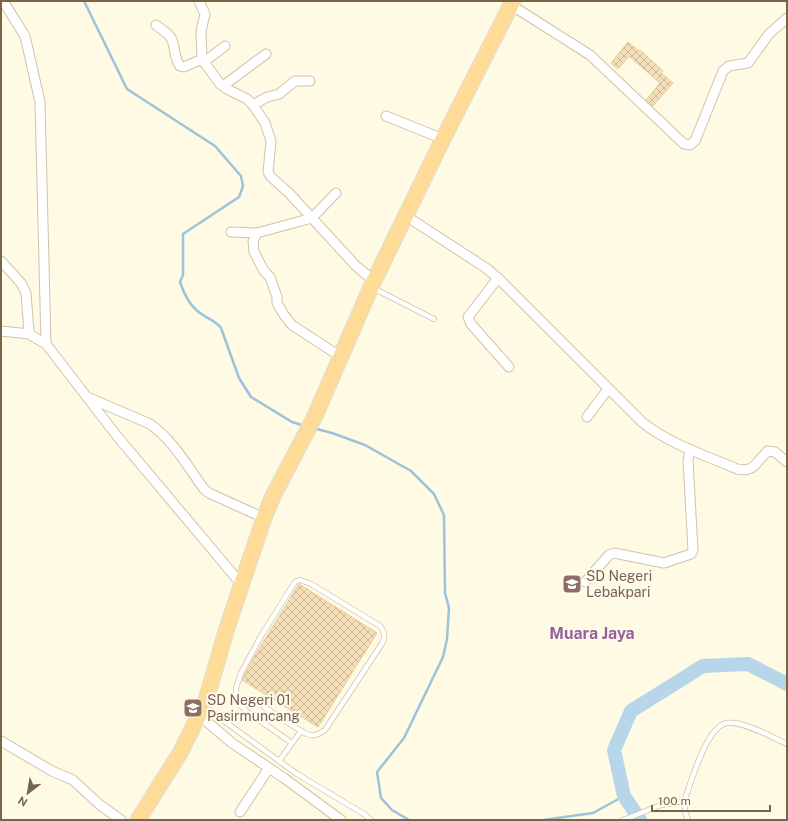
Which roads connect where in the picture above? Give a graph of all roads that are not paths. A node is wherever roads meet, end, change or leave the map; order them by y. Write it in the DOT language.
graph roads {
  1 [pos="3,1"];
  2 [pos="199,1"];
  3 [pos="512,3"];
  4 [pos="787,18"];
  5 [pos="156,25"];
  6 [pos="225,46"];
  7 [pos="266,54"];
  8 [pos="203,60"];
  9 [pos="310,81"];
  10 [pos="223,86"];
  11 [pos="254,105"];
  12 [pos="386,116"];
  13 [pos="443,139"];
  14 [pos="336,193"];
  15 [pos="406,216"];
  16 [pos="312,218"];
  17 [pos="231,232"];
  18 [pos="257,233"];
  19 [pos="1,261"];
  20 [pos="498,278"];
  21 [pos="373,284"];
  22 [pos="434,319"];
  23 [pos="1,331"];
  24 [pos="30,334"];
  25 [pos="46,344"];
  26 [pos="341,357"];
  27 [pos="509,367"];
  28 [pos="608,389"];
  29 [pos="86,396"];
  30 [pos="587,417"];
  31 [pos="690,449"];
  32 [pos="787,462"];
  33 [pos="264,518"];
  34 [pos="585,582"];
  35 [pos="242,585"];
  36 [pos="264,708"];
  37 [pos="202,711"];
  38 [pos="301,731"];
  39 [pos="1,741"];
  40 [pos="292,743"];
  41 [pos="787,744"];
  42 [pos="279,761"];
  43 [pos="269,768"];
  44 [pos="684,801"];
  45 [pos="240,812"];
  46 [pos="121,820"];
  47 [pos="138,820"];
  48 [pos="340,820"];
  49 [pos="371,820"];
  50 [pos="623,820"];
  51 [pos="688,820"];
  1 -- 25 [label="street"];
  2 -- 8 [label="street"];
  3 -- 4 [label="street"];
  3 -- 13 [label="highway"];
  5 -- 8 [label="street"];
  6 -- 8 [label="street"];
  7 -- 10 [label="street"];
  8 -- 10 [label="street"];
  9 -- 11 [label="street"];
  10 -- 11 [label="street"];
  11 -- 16 [label="street"];
  12 -- 13 [label="street"];
  13 -- 15 [label="highway"];
  14 -- 16 [label="street"];
  15 -- 20 [label="street"];
  15 -- 21 [label="highway"];
  16 -- 18 [label="street"];
  16 -- 21 [label="street"];
  17 -- 18 [label="street"];
  18 -- 26 [label="street"];
  19 -- 24 [label="street"];
  20 -- 27 [label="street"];
  20 -- 28 [label="street"];
  21 -- 22 [label="lane"];
  21 -- 26 [label="highway"];
  23 -- 24 [label="street"];
  24 -- 25 [label="street"];
  25 -- 29 [label="street"];
  26 -- 33 [label="highway"];
  28 -- 30 [label="street"];
  28 -- 31 [label="street"];
  29 -- 33 [label="street"];
  29 -- 35 [label="street"];
  31 -- 32 [label="street"];
  31 -- 34 [label="street"];
  33 -- 35 [label="highway"];
  35 -- 37 [label="highway"];
  36 -- 38 [label="lane"];
  37 -- 42 [label="lane"];
  37 -- 43 [label="street"];
  37 -- 47 [label="highway"];
  38 -- 40 [label="lane"];
  38 -- 40 [label="lane"];
  39 -- 46 [label="street"];
  40 -- 42 [label="lane"];
  41 -- 44 [label="lane"];
  42 -- 49 [label="lane"];
  43 -- 45 [label="street"];
  43 -- 48 [label="street"];
  44 -- 50 [label="lane"];
  44 -- 51 [label="lane"];
}
